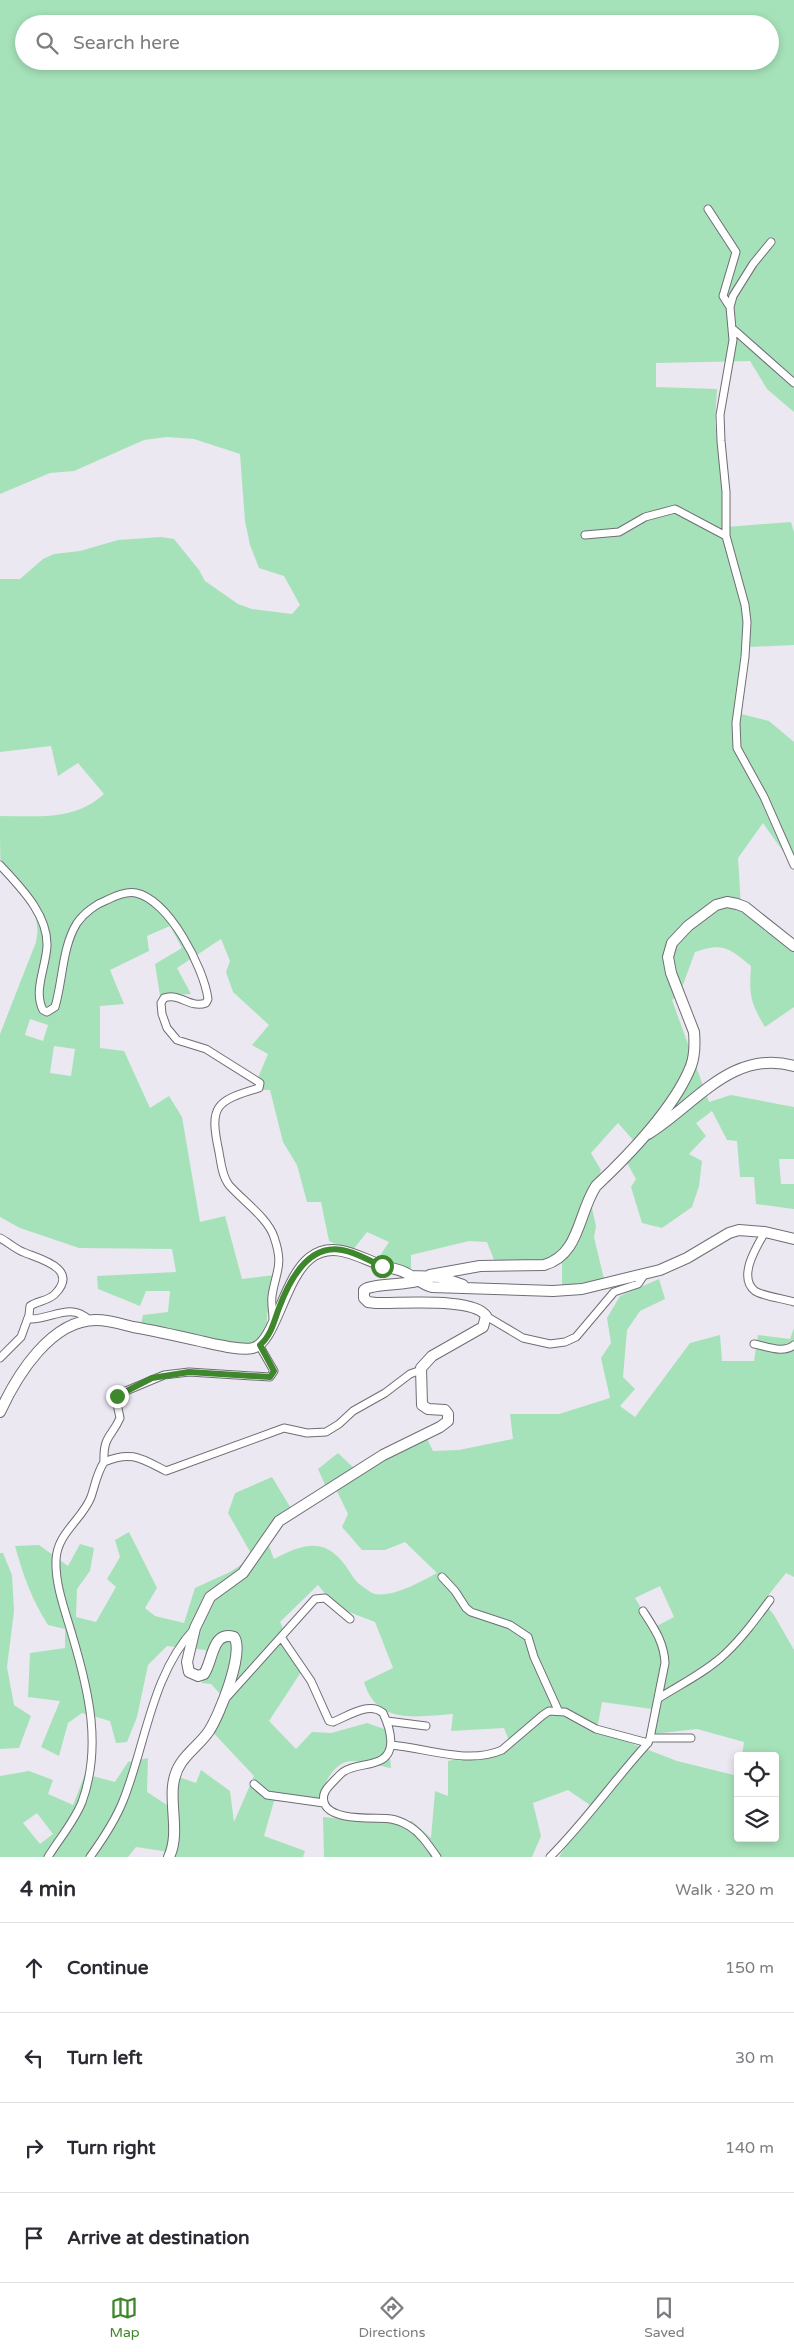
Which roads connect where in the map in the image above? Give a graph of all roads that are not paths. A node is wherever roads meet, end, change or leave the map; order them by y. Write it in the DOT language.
graph roads {
  1 [pos="708,210"];
  2 [pos="771,242"];
  3 [pos="730,306"];
  4 [pos="732,328"];
  5 [pos="794,384"];
  6 [pos="584,535"];
  7 [pos="726,536"];
  8 [pos="0,865"];
  9 [pos="794,865"];
  10 [pos="794,946"];
  11 [pos="794,1066"];
  12 [pos="643,1137"];
  13 [pos="765,1232"];
  14 [pos="0,1238"];
  15 [pos="794,1239"];
  16 [pos="430,1275"];
  17 [pos="644,1275"];
  18 [pos="414,1279"];
  19 [pos="466,1286"];
  20 [pos="794,1302"];
  21 [pos="29,1315"];
  22 [pos="486,1316"];
  23 [pos="89,1320"];
  24 [pos="274,1322"];
  25 [pos="754,1344"];
  26 [pos="260,1345"];
  27 [pos="794,1345"];
  28 [pos="0,1358"];
  29 [pos="421,1370"];
  30 [pos="0,1412"];
  31 [pos="104,1462"];
  32 [pos="442,1577"];
  33 [pos="770,1600"];
  34 [pos="643,1611"];
  35 [pos="350,1619"];
  36 [pos="195,1628"];
  37 [pos="281,1637"];
  38 [pos="659,1698"];
  39 [pos="225,1699"];
  40 [pos="558,1710"];
  41 [pos="387,1721"];
  42 [pos="426,1726"];
  43 [pos="691,1738"];
  44 [pos="649,1741"];
  45 [pos="391,1745"];
  46 [pos="254,1784"];
  47 [pos="324,1803"];
  48 [pos="48,1857"];
  49 [pos="90,1857"];
  50 [pos="169,1857"];
  51 [pos="437,1857"];
  52 [pos="550,1857"];
  1 -- 3 [label="street"];
  2 -- 3 [label="street"];
  3 -- 4 [label="street"];
  4 -- 5 [label="street"];
  4 -- 7 [label="street"];
  6 -- 7 [label="street"];
  7 -- 9 [label="street"];
  8 -- 24 [label="street"];
  10 -- 12 [label="street"];
  11 -- 12 [label="street"];
  12 -- 16 [label="street"];
  13 -- 15 [label="street"];
  13 -- 17 [label="street"];
  13 -- 20 [label="street"];
  14 -- 21 [label="street"];
  16 -- 18 [label="street"];
  16 -- 19 [label="street"];
  17 -- 19 [label="street"];
  17 -- 22 [label="street"];
  18 -- 19 [label="street"];
  18 -- 22 [label="street"];
  18 -- 24 [label="street"];
  21 -- 23 [label="street"];
  21 -- 28 [label="street"];
  22 -- 29 [label="street"];
  23 -- 26 [label="street"];
  23 -- 30 [label="street"];
  24 -- 26 [label="street"];
  25 -- 27 [label="street"];
  26 -- 31 [label="street"];
  29 -- 31 [label="street"];
  29 -- 36 [label="street"];
  31 -- 48 [label="street"];
  32 -- 40 [label="street"];
  33 -- 38 [label="street"];
  34 -- 38 [label="street"];
  35 -- 37 [label="street"];
  36 -- 39 [label="street"];
  36 -- 49 [label="street"];
  37 -- 39 [label="street"];
  37 -- 41 [label="street"];
  38 -- 44 [label="street"];
  39 -- 50 [label="street"];
  40 -- 44 [label="street"];
  40 -- 45 [label="street"];
  41 -- 42 [label="street"];
  41 -- 45 [label="street"];
  43 -- 44 [label="street"];
  44 -- 52 [label="street"];
  45 -- 47 [label="street"];
  46 -- 47 [label="street"];
  47 -- 51 [label="street"];
}
